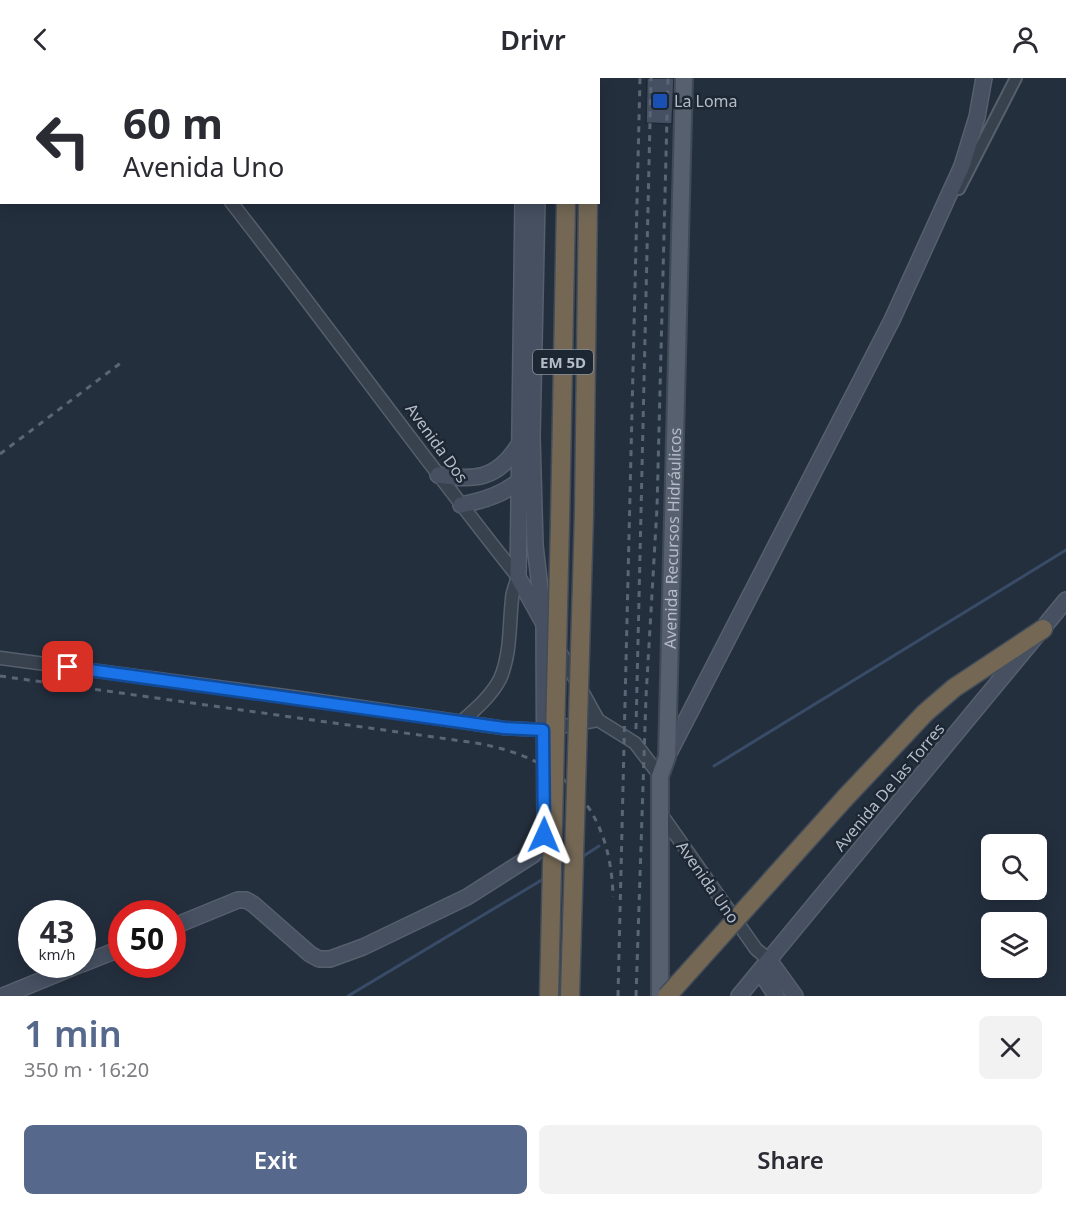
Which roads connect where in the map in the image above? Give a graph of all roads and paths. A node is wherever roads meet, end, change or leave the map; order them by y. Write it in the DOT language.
graph roads {
  1 [pos="684,78"];
  2 [pos="984,78"];
  3 [pos="1016,78"];
  4 [pos="233,204"];
  5 [pos="523,204"];
  6 [pos="537,204"];
  7 [pos="566,204"];
  8 [pos="588,204"];
  9 [pos="892,320"];
  10 [pos="518,446"];
  11 [pos="533,469"];
  12 [pos="438,475"];
  13 [pos="520,480"];
  14 [pos="461,505"];
  15 [pos="518,577"];
  16 [pos="1066,600"];
  17 [pos="544,624"];
  18 [pos="1043,629"];
  19 [pos="0,658"];
  20 [pos="598,720"];
  21 [pos="462,721"];
  22 [pos="543,730"];
  23 [pos="668,757"];
  24 [pos="660,776"];
  25 [pos="661,814"];
  26 [pos="186,921"];
  27 [pos="764,965"];
  28 [pos="47,978"];
  29 [pos="3,996"];
  30 [pos="549,996"];
  31 [pos="570,996"];
  32 [pos="660,996"];
  33 [pos="667,996"];
  34 [pos="740,996"];
  35 [pos="776,996"];
  36 [pos="795,996"];
  1 -- 23 [label="main road, Avenida Recursos Hidráulicos"];
  2 -- 9 [label="main road"];
  3 -- 9 [label="street"];
  4 -- 12 [label="street, Avenida Dos"];
  5 -- 10 [label="main road"];
  6 -- 11 [label="main road"];
  7 -- 30 [label="highway, EM 5D, bridge"];
  8 -- 31 [label="highway, EM 5D, bridge"];
  9 -- 23 [label="main road"];
  10 -- 12 [label="main road"];
  10 -- 13 [label="main road"];
  11 -- 13 [label="main road"];
  11 -- 17 [label="main road"];
  12 -- 14 [label="street, Avenida Dos"];
  13 -- 14 [label="main road"];
  13 -- 15 [label="main road"];
  14 -- 15 [label="street, Avenida Dos"];
  15 -- 17 [label="main road, Avenida Dos"];
  15 -- 21 [label="street"];
  16 -- 18 [label="main road, Avenida De las Torres"];
  17 -- 20 [label="street"];
  17 -- 22 [label="main road, Avenida Dos"];
  18 -- 27 [label="main road, Avenida De las Torres"];
  18 -- 33 [label="highway, bridge"];
  19 -- 21 [label="street"];
  20 -- 22 [label="street"];
  20 -- 24 [label="street"];
  21 -- 22 [label="street"];
  22 -- 26 [label="main road, Avenida Dos"];
  23 -- 24 [label="main road, Avenida Recursos Hidráulicos"];
  24 -- 25 [label="main road, Avenida Recursos Hidráulicos"];
  25 -- 27 [label="street, Avenida Uno"];
  25 -- 32 [label="main road, Avenida Recursos Hidráulicos"];
  27 -- 34 [label="main road, Avenida De las Torres"];
  27 -- 35 [label="main road"];
  27 -- 36 [label="main road"];
  28 -- 29 [label="main road"];
}
